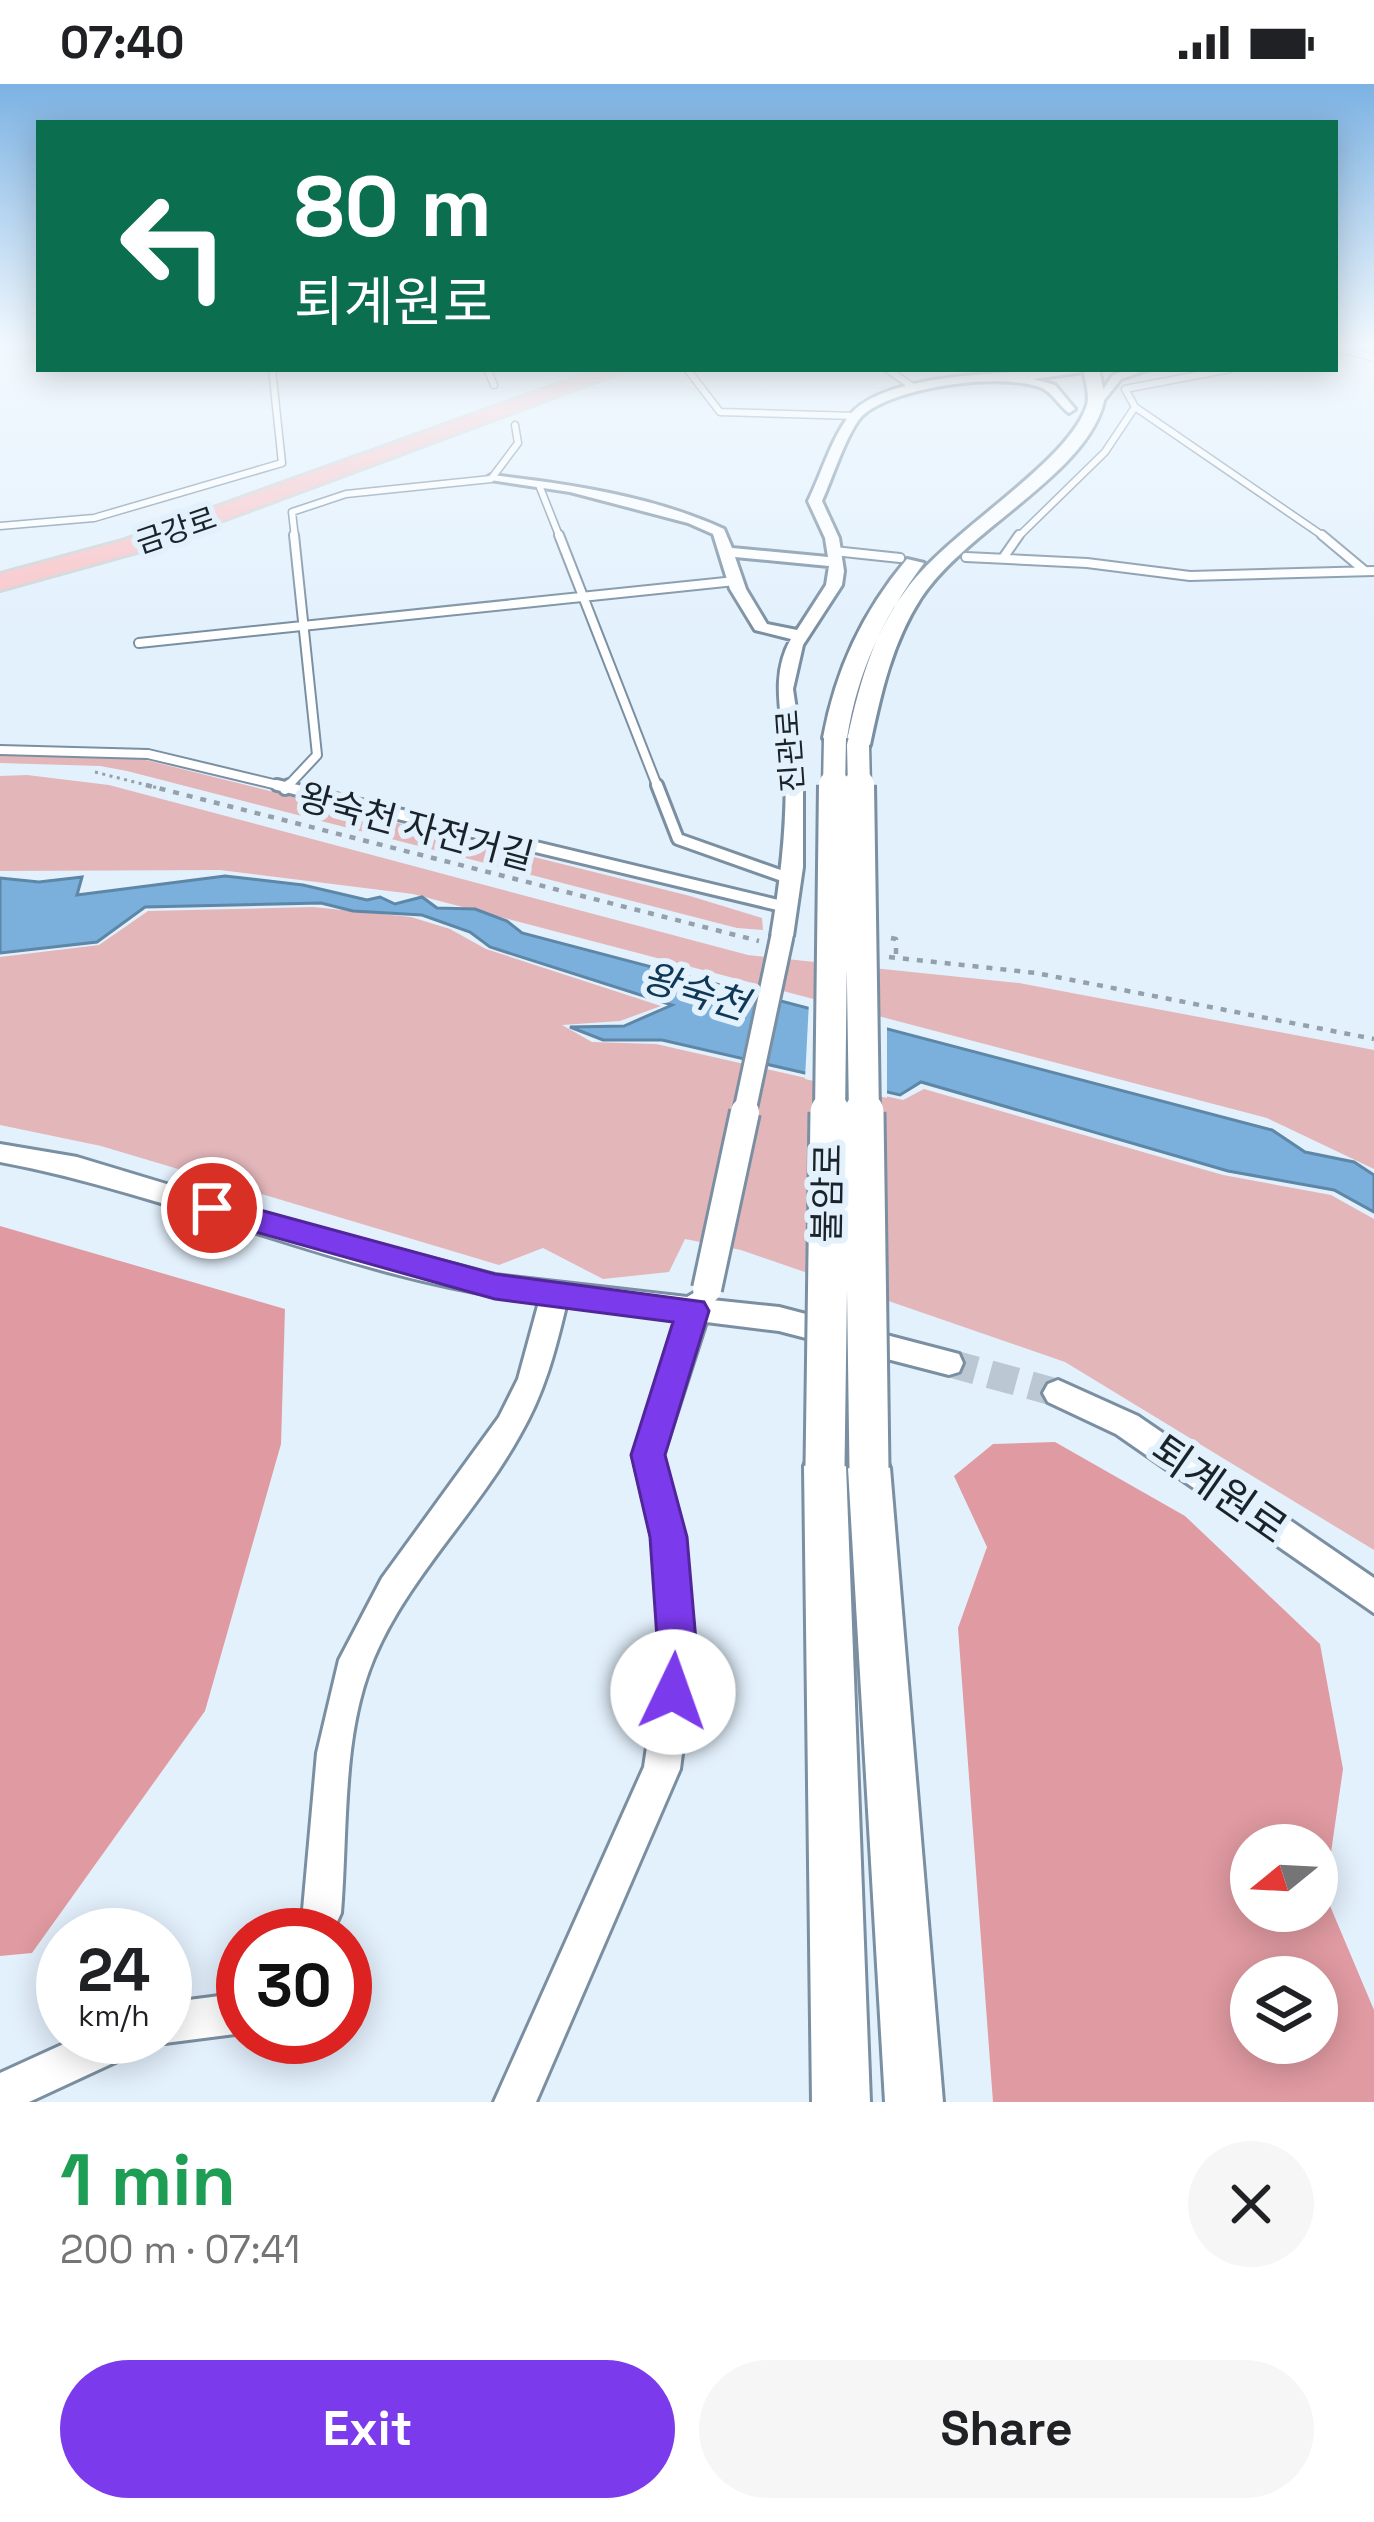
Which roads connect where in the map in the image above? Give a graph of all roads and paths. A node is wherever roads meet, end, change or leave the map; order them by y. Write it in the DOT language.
graph roads {
  1 [pos="280,440"];
  2 [pos="378,440"];
  3 [pos="429,440"];
  4 [pos="518,440"];
  5 [pos="843,440"];
  6 [pos="1051,440"];
  7 [pos="1078,440"];
  8 [pos="1113,440"];
  9 [pos="1184,440"];
  10 [pos="491,479"];
  11 [pos="539,485"];
  12 [pos="0,526"];
  13 [pos="726,552"];
  14 [pos="835,556"];
  15 [pos="966,557"];
  16 [pos="900,558"];
  17 [pos="1003,558"];
  18 [pos="0,566"];
  19 [pos="1369,571"];
  20 [pos="735,581"];
  21 [pos="0,582"];
  22 [pos="583,596"];
  23 [pos="300,626"];
  24 [pos="800,636"];
  25 [pos="139,643"];
  26 [pos="847,742"];
  27 [pos="0,751"];
  28 [pos="77,769"];
  29 [pos="285,789"];
  30 [pos="791,879"];
  31 [pos="786,907"];
  32 [pos="741,938"];
  33 [pos="896,939"];
  34 [pos="896,958"];
  35 [pos="933,963"];
  36 [pos="1374,1039"];
  37 [pos="0,1154"];
  38 [pos="554,1294"];
  39 [pos="700,1300"];
  40 [pos="949,1363"];
  41 [pos="1058,1393"];
  42 [pos="847,1467"];
  43 [pos="1374,1597"];
  44 [pos="322,1908"];
  45 [pos="66,2064"];
  46 [pos="0,2094"];
  47 [pos="515,2102"];
  48 [pos="841,2102"];
  49 [pos="914,2102"];
  1 -- 12 [label="lane"];
  2 -- 18 [label="highway, 금강로"];
  3 -- 21 [label="highway"];
  4 -- 10 [label="lane"];
  5 -- 14 [label="street"];
  6 -- 26 [label="street, 불암로"];
  7 -- 26 [label="street, 불암로"];
  8 -- 17 [label="lane"];
  9 -- 19 [label="lane"];
  10 -- 11 [label="street"];
  10 -- 23 [label="lane"];
  11 -- 13 [label="street"];
  11 -- 22 [label="lane"];
  13 -- 14 [label="street"];
  13 -- 20 [label="street"];
  14 -- 16 [label="lane"];
  14 -- 24 [label="street, 진관로"];
  15 -- 17 [label="lane"];
  17 -- 19 [label="lane"];
  20 -- 22 [label="lane"];
  20 -- 24 [label="street"];
  22 -- 23 [label="lane"];
  22 -- 30 [label="lane"];
  23 -- 25 [label="lane"];
  23 -- 29 [label="lane"];
  24 -- 30 [label="street, 진관로"];
  26 -- 42 [label="street, 불암로, bridge"];
  27 -- 29 [label="lane"];
  28 -- 32 [label="path, 왕숙천 자전거길"];
  29 -- 31 [label="lane"];
  30 -- 31 [label="street, 진관로"];
  31 -- 39 [label="street, 진관로, bridge"];
  33 -- 34 [label="path"];
  35 -- 36 [label="path"];
  37 -- 38 [label="street"];
  38 -- 39 [label="street"];
  38 -- 44 [label="street"];
  39 -- 40 [label="street"];
  39 -- 47 [label="street, 진관로"];
  41 -- 43 [label="street, 퇴계원로"];
  42 -- 48 [label="street, 불암로"];
  42 -- 49 [label="street"];
  45 -- 46 [label="street"];
}
